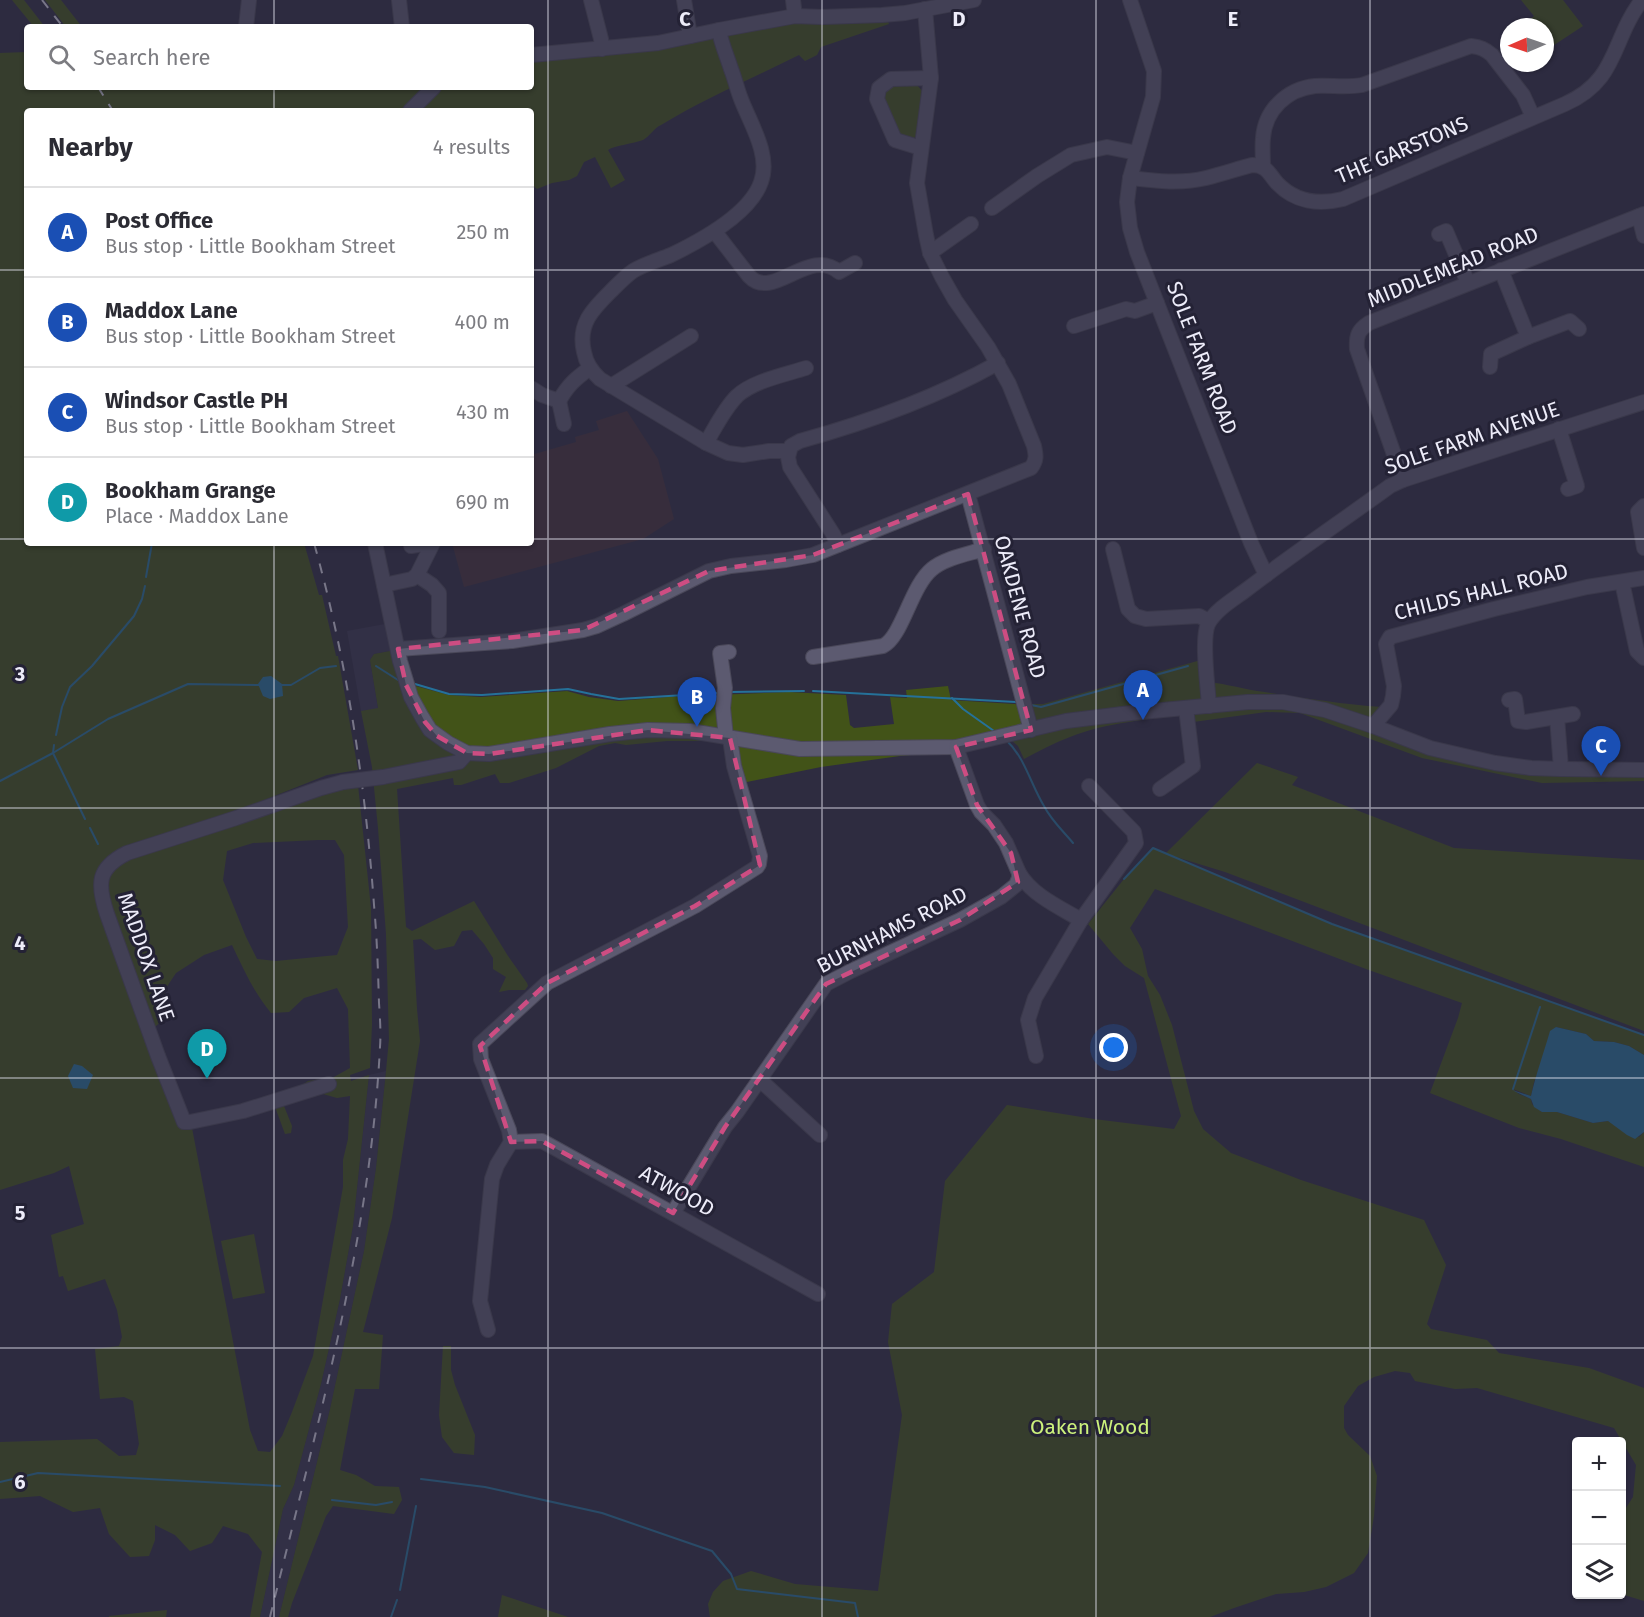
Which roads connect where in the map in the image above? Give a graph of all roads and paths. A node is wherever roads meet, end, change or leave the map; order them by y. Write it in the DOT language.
graph roads {
  1 [pos="249,0"];
  2 [pos="399,0"];
  3 [pos="591,0"];
  4 [pos="684,0"];
  5 [pos="793,0"];
  6 [pos="974,0"];
  7 [pos="1130,0"];
  8 [pos="1642,0"];
  9 [pos="925,9"];
  10 [pos="795,16"];
  11 [pos="246,24"];
  12 [pos="402,24"];
  13 [pos="719,30"];
  14 [pos="690,36"];
  15 [pos="602,49"];
  16 [pos="534,55"];
  17 [pos="931,78"];
  18 [pos="431,90"];
  19 [pos="413,108"];
  20 [pos="1533,117"];
  21 [pos="921,148"];
  22 [pos="1137,153"];
  23 [pos="1263,166"];
  24 [pos="1130,178"];
  25 [pos="992,208"];
  26 [pos="1641,215"];
  27 [pos="971,224"];
  28 [pos="715,231"];
  29 [pos="1439,234"];
  30 [pos="1644,236"];
  31 [pos="930,253"];
  32 [pos="855,263"];
  33 [pos="1501,270"];
  34 [pos="1468,283"];
  35 [pos="1157,303"];
  36 [pos="1074,326"];
  37 [pos="1578,329"];
  38 [pos="691,336"];
  39 [pos="1528,338"];
  40 [pos="998,363"];
  41 [pos="1490,367"];
  42 [pos="590,368"];
  43 [pos="806,368"];
  44 [pos="611,386"];
  45 [pos="534,390"];
  46 [pos="559,401"];
  47 [pos="1644,402"];
  48 [pos="564,424"];
  49 [pos="1559,429"];
  50 [pos="706,443"];
  51 [pos="789,451"];
  52 [pos="1403,480"];
  53 [pos="1568,489"];
  54 [pos="968,494"];
  55 [pos="1644,506"];
  56 [pos="838,545"];
  57 [pos="376,546"];
  58 [pos="431,546"];
  59 [pos="1644,548"];
  60 [pos="984,549"];
  61 [pos="1113,549"];
  62 [pos="417,575"];
  63 [pos="1266,575"];
  64 [pos="1644,578"];
  65 [pos="1622,582"];
  66 [pos="384,585"];
  67 [pos="1209,621"];
  68 [pos="439,631"];
  69 [pos="398,649"];
  70 [pos="729,652"];
  71 [pos="813,657"];
  72 [pos="1644,658"];
  73 [pos="1509,700"];
  74 [pos="1209,705"];
  75 [pos="1186,708"];
  76 [pos="1573,714"];
  77 [pos="1557,717"];
  78 [pos="1373,726"];
  79 [pos="1030,730"];
  80 [pos="728,737"];
  81 [pos="956,747"];
  82 [pos="467,753"];
  83 [pos="1561,770"];
  84 [pos="1644,770"];
  85 [pos="1089,786"];
  86 [pos="1160,789"];
  87 [pos="1019,873"];
  88 [pos="1081,920"];
  89 [pos="1036,1056"];
  90 [pos="760,1080"];
  91 [pos="329,1084"];
  92 [pos="820,1135"];
  93 [pos="511,1142"];
  94 [pos="673,1213"];
  95 [pos="818,1293"];
  96 [pos="488,1330"];
  1 -- 11 [label="street"];
  2 -- 12 [label="street"];
  3 -- 15 [label="street"];
  4 -- 14 [label="street"];
  5 -- 10 [label="street"];
  6 -- 9 [label="street"];
  7 -- 22 [label="street, SOLE FARM ROAD"];
  8 -- 20 [label="street, THE GARSTONS"];
  9 -- 10 [label="street"];
  9 -- 17 [label="street"];
  10 -- 13 [label="street"];
  13 -- 14 [label="street"];
  13 -- 28 [label="street"];
  14 -- 15 [label="street"];
  15 -- 16 [label="street"];
  17 -- 21 [label="street"];
  17 -- 21 [label="street"];
  18 -- 19 [label="street"];
  20 -- 23 [label="street, THE GARSTONS"];
  20 -- 23 [label="street"];
  21 -- 31 [label="street"];
  22 -- 24 [label="street, SOLE FARM ROAD"];
  22 -- 25 [label="street"];
  23 -- 24 [label="street"];
  24 -- 35 [label="street, SOLE FARM ROAD"];
  26 -- 30 [label="street"];
  26 -- 33 [label="street, MIDDLEMEAD ROAD"];
  27 -- 31 [label="street"];
  28 -- 32 [label="street"];
  28 -- 42 [label="street"];
  29 -- 34 [label="street"];
  31 -- 40 [label="street"];
  33 -- 34 [label="street, MIDDLEMEAD ROAD"];
  33 -- 39 [label="street"];
  34 -- 52 [label="street, MIDDLEMEAD ROAD"];
  35 -- 36 [label="street"];
  35 -- 63 [label="street, SOLE FARM ROAD"];
  37 -- 39 [label="street"];
  38 -- 44 [label="street"];
  39 -- 41 [label="street"];
  40 -- 51 [label="street"];
  40 -- 54 [label="street"];
  42 -- 44 [label="street"];
  42 -- 46 [label="street"];
  43 -- 50 [label="street"];
  44 -- 50 [label="street"];
  45 -- 46 [label="street"];
  46 -- 48 [label="street"];
  47 -- 49 [label="street, SOLE FARM AVENUE"];
  49 -- 52 [label="street, SOLE FARM AVENUE"];
  49 -- 53 [label="street"];
  50 -- 51 [label="street"];
  51 -- 56 [label="street"];
  52 -- 63 [label="street, SOLE FARM AVENUE"];
  54 -- 56 [label="street"];
  54 -- 60 [label="street, OAKDENE ROAD"];
  55 -- 59 [label="street"];
  56 -- 69 [label="street"];
  57 -- 66 [label="street"];
  58 -- 62 [label="street"];
  60 -- 71 [label="street"];
  60 -- 79 [label="street, OAKDENE ROAD"];
  61 -- 67 [label="street"];
  62 -- 66 [label="street"];
  62 -- 68 [label="street"];
  63 -- 67 [label="street"];
  64 -- 65 [label="street, CHILDS HALL ROAD"];
  65 -- 72 [label="street"];
  65 -- 78 [label="street, CHILDS HALL ROAD"];
  66 -- 69 [label="street"];
  67 -- 74 [label="street"];
  69 -- 82 [label="street"];
  70 -- 80 [label="street"];
  73 -- 77 [label="street"];
  74 -- 75 [label="street"];
  74 -- 78 [label="street"];
  75 -- 79 [label="street"];
  75 -- 86 [label="street"];
  76 -- 77 [label="street"];
  77 -- 83 [label="street"];
  78 -- 83 [label="street"];
  79 -- 81 [label="street"];
  80 -- 81 [label="street"];
  80 -- 82 [label="street"];
  80 -- 93 [label="street"];
  81 -- 87 [label="street"];
  82 -- 91 [label="street, MADDOX LANE, bridge"];
  83 -- 84 [label="street"];
  85 -- 88 [label="street"];
  87 -- 88 [label="street"];
  87 -- 90 [label="street, BURNHAMS ROAD"];
  88 -- 89 [label="street"];
  90 -- 92 [label="street"];
  90 -- 94 [label="street, BURNHAMS ROAD"];
  93 -- 94 [label="street, ATWOOD"];
  93 -- 96 [label="street"];
  94 -- 95 [label="street, ATWOOD"];
}
